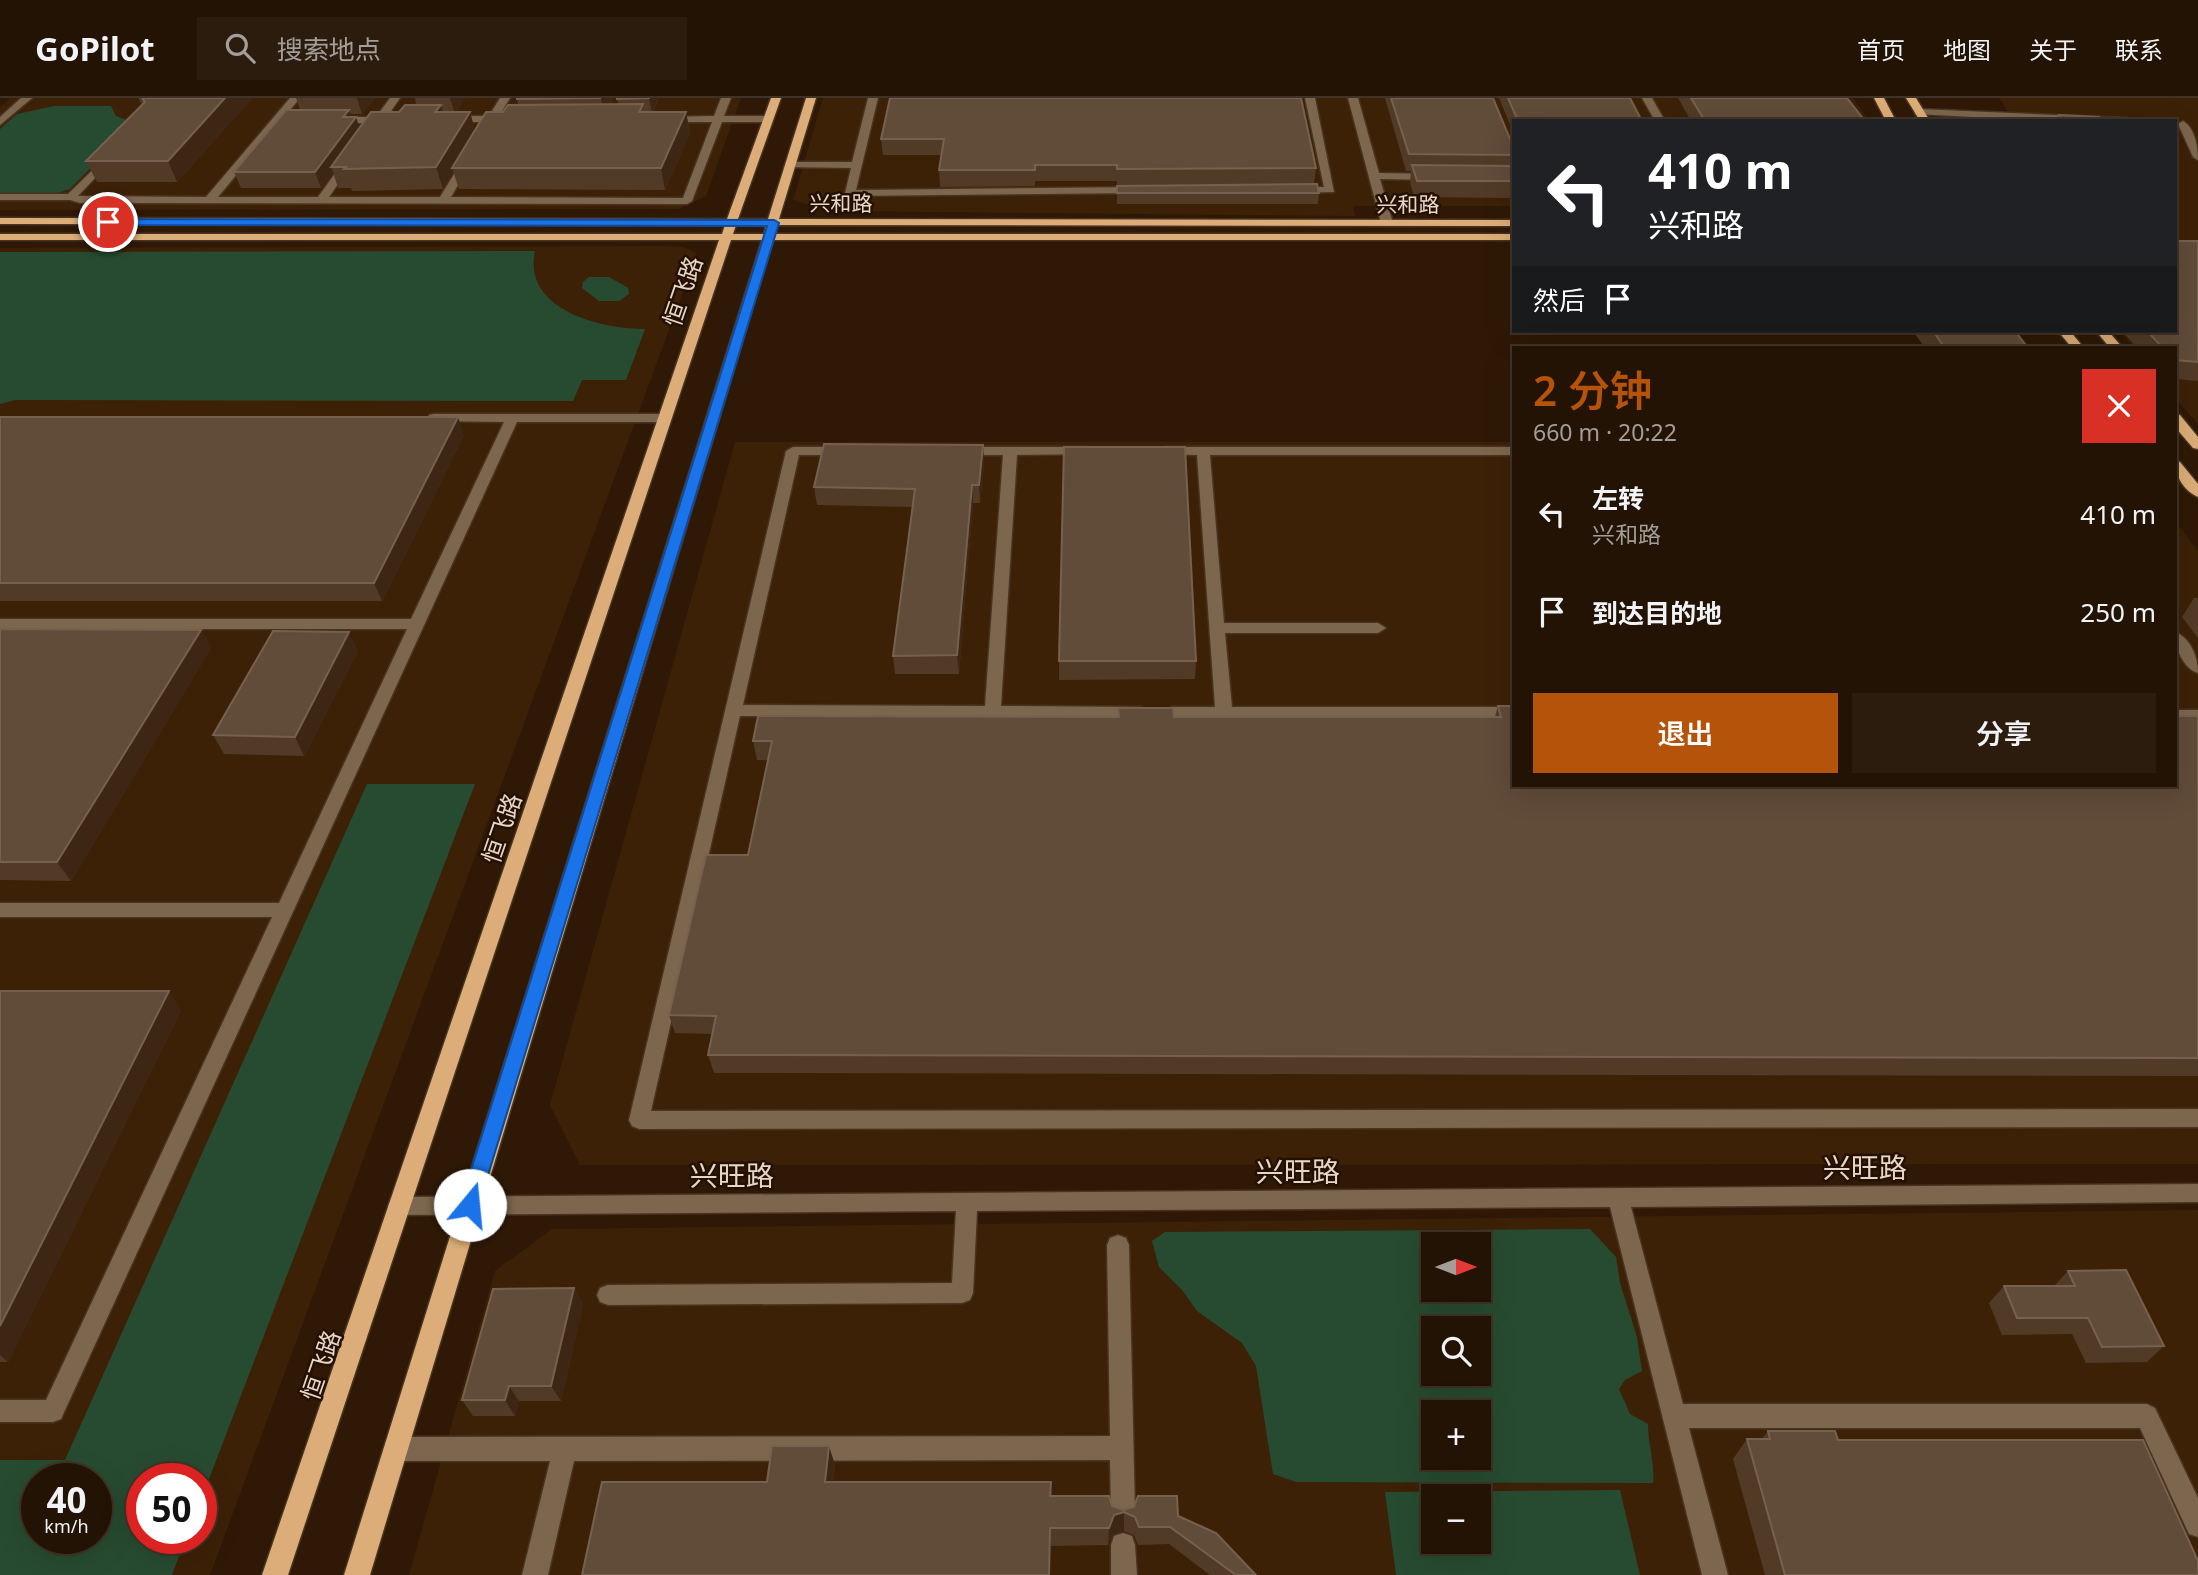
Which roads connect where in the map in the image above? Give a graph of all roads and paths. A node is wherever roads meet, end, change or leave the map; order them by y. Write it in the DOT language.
graph roads {
  1 [pos="295,98"];
  2 [pos="395,98"];
  3 [pos="505,98"];
  4 [pos="726,98"];
  5 [pos="776,98"];
  6 [pos="811,98"];
  7 [pos="873,98"];
  8 [pos="1310,98"];
  9 [pos="1353,98"];
  10 [pos="1647,98"];
  11 [pos="1879,98"];
  12 [pos="1911,98"];
  13 [pos="24,100"];
  14 [pos="0,103"];
  15 [pos="1922,116"];
  16 [pos="718,118"];
  17 [pos="442,119"];
  18 [pos="492,119"];
  19 [pos="518,119"];
  20 [pos="650,119"];
  21 [pos="768,119"];
  22 [pos="1659,119"];
  23 [pos="1890,119"];
  24 [pos="2045,119"];
  25 [pos="277,120"];
  26 [pos="290,120"];
  27 [pos="316,120"];
  28 [pos="380,120"];
  29 [pos="405,120"];
  30 [pos="0,122"];
  31 [pos="2179,124"];
  32 [pos="2198,124"];
  33 [pos="485,131"];
  34 [pos="365,140"];
  35 [pos="358,150"];
  36 [pos="114,152"];
  37 [pos="471,154"];
  38 [pos="2198,158"];
  39 [pos="790,165"];
  40 [pos="857,165"];
  41 [pos="1374,176"];
  42 [pos="1444,177"];
  43 [pos="1151,190"];
  44 [pos="1288,190"];
  45 [pos="0,197"];
  46 [pos="71,197"];
  47 [pos="209,200"];
  48 [pos="321,200"];
  49 [pos="444,200"];
  50 [pos="0,221"];
  51 [pos="1387,223"];
  52 [pos="1512,223"];
  53 [pos="729,230"];
  54 [pos="771,230"];
  55 [pos="0,237"];
  56 [pos="1512,237"];
  57 [pos="415,418"];
  58 [pos="512,418"];
  59 [pos="665,418"];
  60 [pos="2177,420"];
  61 [pos="2198,445"];
  62 [pos="861,451"];
  63 [pos="942,451"];
  64 [pos="1010,451"];
  65 [pos="1106,451"];
  66 [pos="1148,451"];
  67 [pos="1203,451"];
  68 [pos="1512,451"];
  69 [pos="2177,467"];
  70 [pos="2198,493"];
  71 [pos="0,624"];
  72 [pos="417,624"];
  73 [pos="1217,628"];
  74 [pos="1378,628"];
  75 [pos="2177,640"];
  76 [pos="2198,668"];
  77 [pos="734,710"];
  78 [pos="993,711"];
  79 [pos="1224,712"];
  80 [pos="1512,713"];
  81 [pos="2179,716"];
  82 [pos="2198,716"];
  83 [pos="285,909"];
  84 [pos="0,910"];
  85 [pos="2198,1118"];
  86 [pos="2198,1193"];
  87 [pos="1618,1197"];
  88 [pos="967,1202"];
  89 [pos="470,1205"];
  90 [pos="399,1206"];
  91 [pos="1118,1245"];
  92 [pos="608,1295"];
  93 [pos="0,1411"];
  94 [pos="1674,1416"];
  95 [pos="1122,1448"];
  96 [pos="396,1449"];
  97 [pos="565,1449"];
  98 [pos="1122,1514"];
  99 [pos="2198,1525"];
  100 [pos="1124,1545"];
  101 [pos="275,1575"];
  102 [pos="357,1575"];
  103 [pos="535,1575"];
  104 [pos="1124,1575"];
  105 [pos="1715,1575"];
  1 -- 25 [label="street"];
  2 -- 28 [label="street"];
  3 -- 18 [label="street"];
  4 -- 16 [label="street"];
  5 -- 21 [label="main road, 恒飞路"];
  6 -- 39 [label="main road"];
  7 -- 40 [label="street"];
  8 -- 44 [label="street"];
  9 -- 41 [label="street"];
  10 -- 22 [label="street"];
  11 -- 23 [label="main road"];
  12 -- 15 [label="main road"];
  13 -- 14 [label="street"];
  13 -- 30 [label="street"];
  15 -- 24 [label="street"];
  16 -- 20 [label="street"];
  16 -- 21 [label="street"];
  16 -- 49 [label="street"];
  17 -- 18 [label="street"];
  18 -- 19 [label="street"];
  18 -- 33 [label="street"];
  21 -- 53 [label="main road, 恒飞路"];
  25 -- 26 [label="street"];
  25 -- 47 [label="street"];
  27 -- 28 [label="street"];
  28 -- 29 [label="street"];
  28 -- 34 [label="street"];
  31 -- 32 [label="street"];
  31 -- 38 [label="street"];
  35 -- 48 [label="street"];
  36 -- 46 [label="street"];
  37 -- 49 [label="street"];
  39 -- 40 [label="street"];
  39 -- 54 [label="main road"];
  40 -- 43 [label="street"];
  41 -- 42 [label="street"];
  41 -- 51 [label="street"];
  45 -- 46 [label="street"];
  46 -- 47 [label="street"];
  47 -- 48 [label="street"];
  48 -- 49 [label="street"];
  50 -- 53 [label="main road, 兴和路"];
  51 -- 52 [label="main road, 兴和路"];
  51 -- 54 [label="main road, 兴和路"];
  53 -- 54 [label="main road, 兴和路"];
  53 -- 55 [label="main road, 兴和路"];
  53 -- 59 [label="main road, 恒飞路"];
  54 -- 56 [label="main road, 兴和路"];
  54 -- 89 [label="main road"];
  57 -- 58 [label="street"];
  58 -- 59 [label="street"];
  58 -- 72 [label="street"];
  59 -- 90 [label="main road, 恒飞路"];
  60 -- 61 [label="main road"];
  62 -- 77 [label="street"];
  63 -- 64 [label="street"];
  64 -- 65 [label="street"];
  64 -- 78 [label="street"];
  66 -- 67 [label="street"];
  67 -- 68 [label="street"];
  67 -- 73 [label="street"];
  69 -- 70 [label="main road"];
  71 -- 72 [label="street"];
  72 -- 83 [label="street"];
  73 -- 74 [label="street"];
  73 -- 79 [label="street"];
  75 -- 76 [label="street"];
  77 -- 78 [label="street"];
  77 -- 85 [label="street"];
  78 -- 79 [label="street"];
  79 -- 80 [label="street"];
  81 -- 82 [label="street"];
  83 -- 84 [label="street"];
  83 -- 93 [label="street"];
  86 -- 87 [label="street, 兴旺路"];
  87 -- 88 [label="street, 兴旺路"];
  87 -- 94 [label="street"];
  88 -- 89 [label="street, 兴旺路"];
  88 -- 92 [label="street"];
  89 -- 90 [label="street, 兴旺路"];
  89 -- 96 [label="main road"];
  90 -- 101 [label="main road, 恒飞路"];
  91 -- 95 [label="street"];
  94 -- 99 [label="street"];
  94 -- 105 [label="street"];
  95 -- 97 [label="street"];
  95 -- 98 [label="street"];
  96 -- 97 [label="street"];
  96 -- 102 [label="main road"];
  97 -- 103 [label="street"];
  100 -- 104 [label="street"];
}
